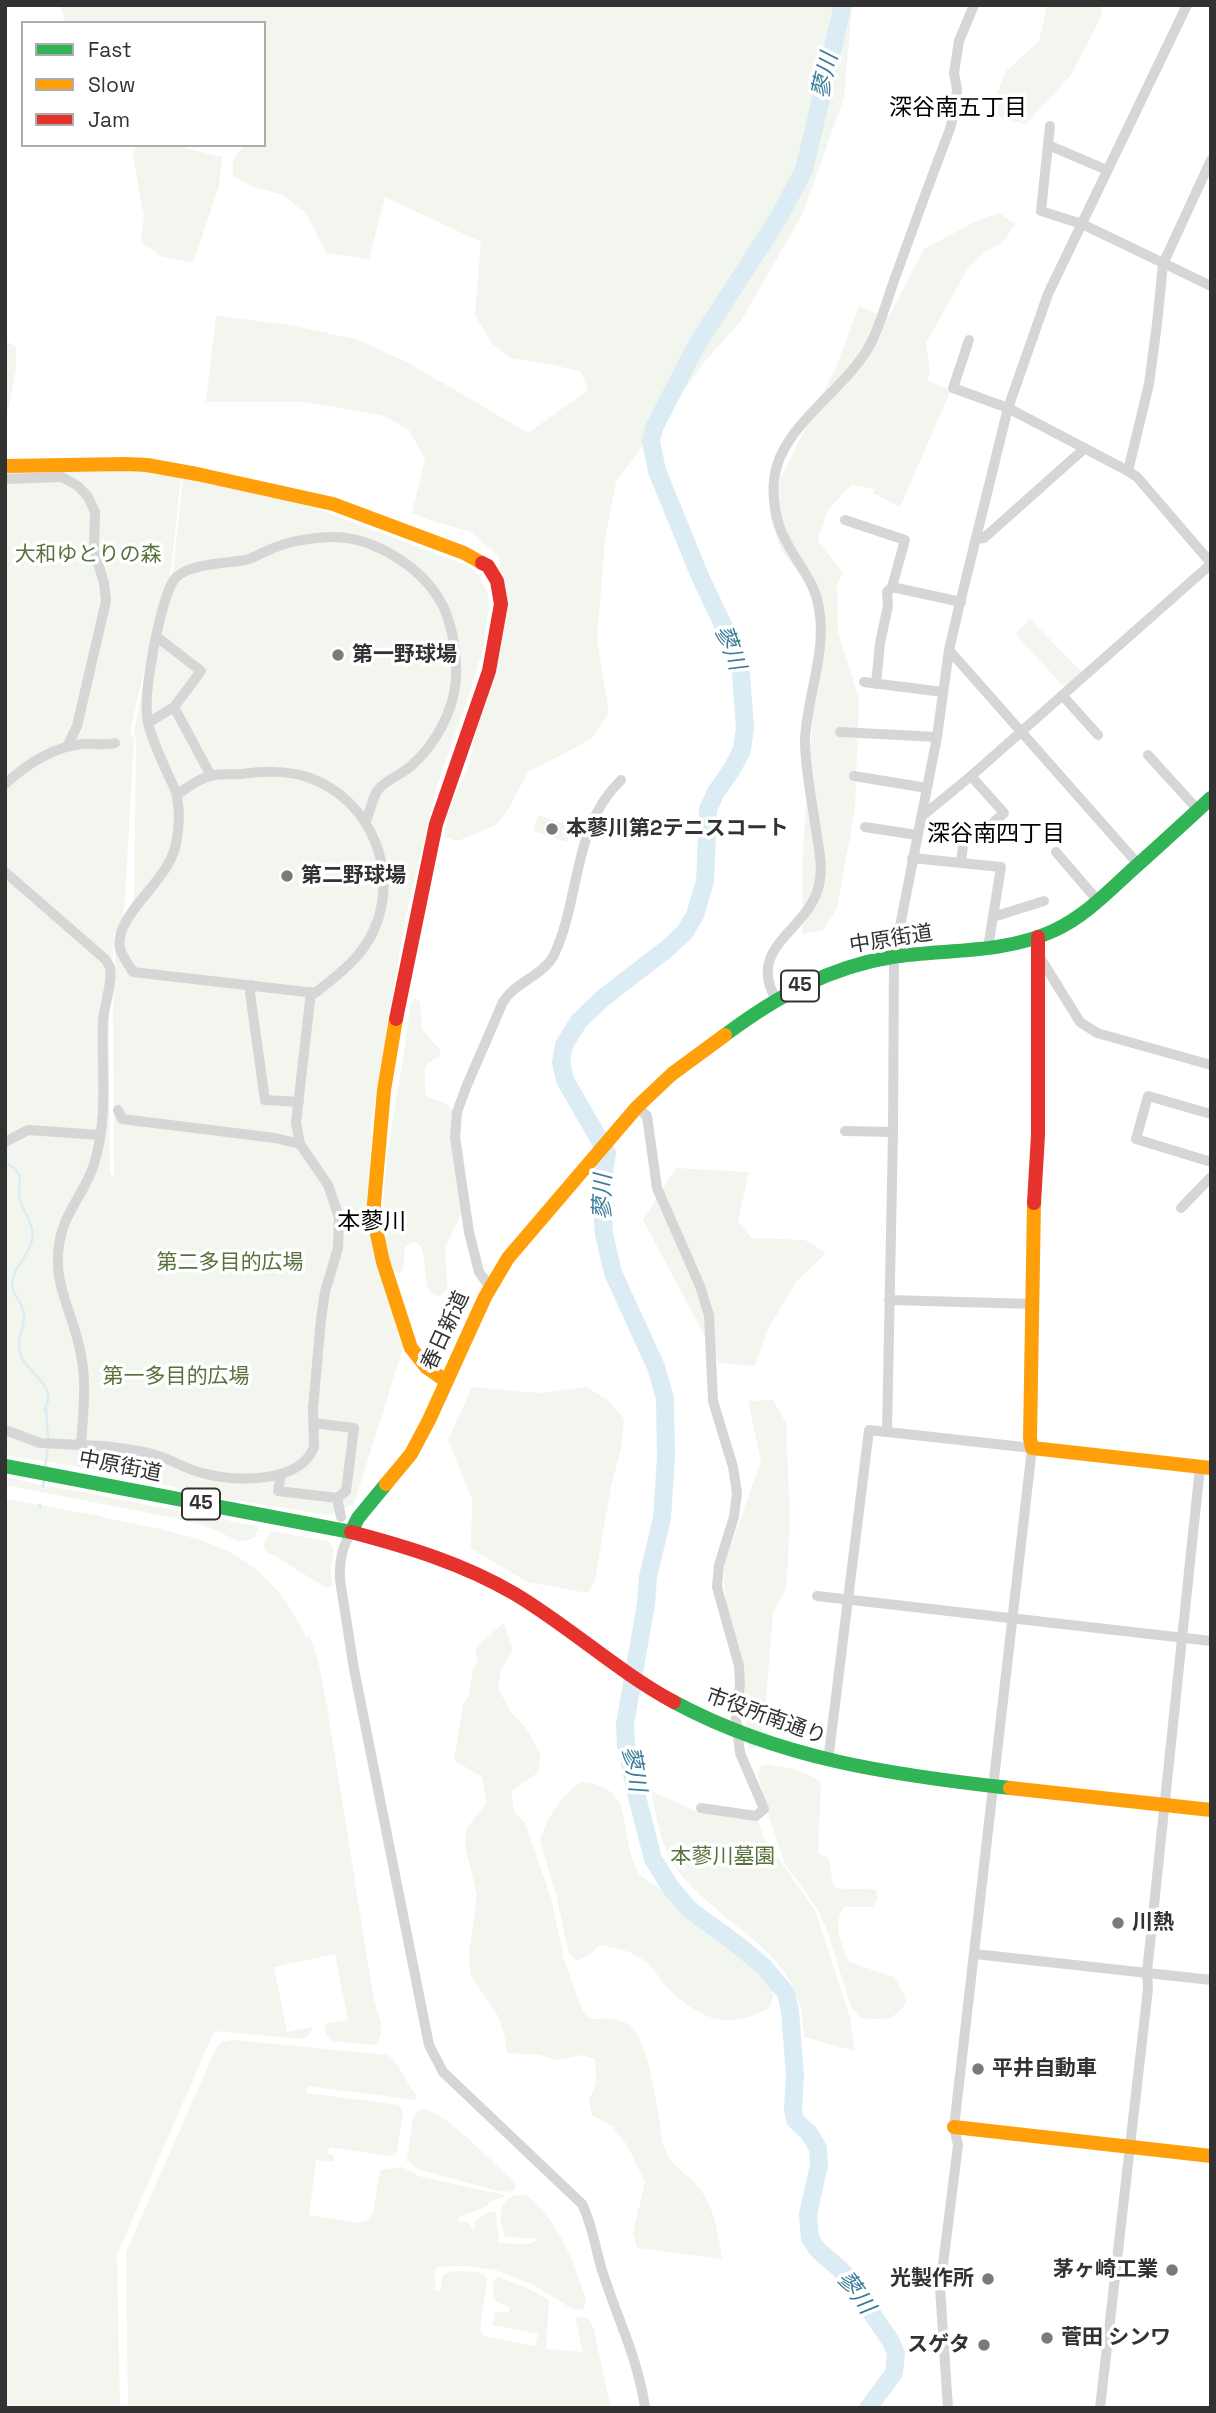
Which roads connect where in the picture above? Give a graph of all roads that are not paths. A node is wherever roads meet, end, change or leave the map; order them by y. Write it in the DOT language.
graph roads {
  1 [pos="974,5"];
  2 [pos="1187,5"];
  3 [pos="1050,126"];
  4 [pos="1048,145"];
  5 [pos="1211,160"];
  6 [pos="1107,170"];
  7 [pos="1206,180"];
  8 [pos="1082,224"];
  9 [pos="1163,264"];
  10 [pos="1211,286"];
  11 [pos="970,340"];
  12 [pos="1008,408"];
  13 [pos="1085,448"];
  14 [pos="5,466"];
  15 [pos="1128,471"];
  16 [pos="5,479"];
  17 [pos="845,520"];
  18 [pos="976,539"];
  19 [pos="1210,562"];
  20 [pos="892,587"];
  21 [pos="961,602"];
  22 [pos="157,637"];
  23 [pos="950,650"];
  24 [pos="864,682"];
  25 [pos="876,684"];
  26 [pos="943,692"];
  27 [pos="1062,695"];
  28 [pos="174,707"];
  29 [pos="148,723"];
  30 [pos="1022,731"];
  31 [pos="840,732"];
  32 [pos="1098,735"];
  33 [pos="937,737"];
  34 [pos="115,743"];
  35 [pos="67,747"];
  36 [pos="1148,755"];
  37 [pos="211,776"];
  38 [pos="854,776"];
  39 [pos="971,776"];
  40 [pos="621,780"];
  41 [pos="5,784"];
  42 [pos="927,788"];
  43 [pos="177,795"];
  44 [pos="1211,798"];
  45 [pos="1198,810"];
  46 [pos="920,818"];
  47 [pos="366,821"];
  48 [pos="866,827"];
  49 [pos="917,835"];
  50 [pos="1056,852"];
  51 [pos="912,858"];
  52 [pos="961,863"];
  53 [pos="1139,864"];
  54 [pos="5,872"];
  55 [pos="1044,901"];
  56 [pos="1098,901"];
  57 [pos="993,917"];
  58 [pos="1038,937"];
  59 [pos="988,948"];
  60 [pos="1039,956"];
  61 [pos="894,957"];
  62 [pos="133,972"];
  63 [pos="110,973"];
  64 [pos="251,985"];
  65 [pos="324,985"];
  66 [pos="336,987"];
  67 [pos="311,992"];
  68 [pos="776,999"];
  69 [pos="1211,1065"];
  70 [pos="299,1102"];
  71 [pos="637,1107"];
  72 [pos="118,1110"];
  73 [pos="1211,1114"];
  74 [pos="845,1131"];
  75 [pos="893,1132"];
  76 [pos="100,1135"];
  77 [pos="8,1140"];
  78 [pos="300,1144"];
  79 [pos="594,1157"];
  80 [pos="1211,1162"];
  81 [pos="1211,1177"];
  82 [pos="1181,1208"];
  83 [pos="490,1287"];
  84 [pos="889,1300"];
  85 [pos="1033,1304"];
  86 [pos="446,1381"];
  87 [pos="313,1423"];
  88 [pos="5,1430"];
  89 [pos="887,1432"];
  90 [pos="81,1445"];
  91 [pos="1032,1448"];
  92 [pos="5,1466"];
  93 [pos="1206,1468"];
  94 [pos="281,1474"];
  95 [pos="337,1498"];
  96 [pos="341,1517"];
  97 [pos="351,1532"];
  98 [pos="817,1596"];
  99 [pos="847,1600"];
  100 [pos="1013,1619"];
  101 [pos="1182,1637"];
  102 [pos="1211,1641"];
  103 [pos="828,1761"];
  104 [pos="994,1787"];
  105 [pos="1165,1805"];
  106 [pos="701,1808"];
  107 [pos="1211,1811"];
  108 [pos="975,1954"];
  109 [pos="1147,1972"];
  110 [pos="1211,1980"];
  111 [pos="954,2127"];
  112 [pos="1130,2147"];
  113 [pos="1211,2156"];
  114 [pos="645,2408"];
  115 [pos="948,2408"];
  116 [pos="1100,2408"];
  1 -- 68 [label="street"];
  2 -- 6 [label="street"];
  3 -- 4 [label="street"];
  4 -- 6 [label="street"];
  4 -- 8 [label="street"];
  5 -- 7 [label="street"];
  6 -- 8 [label="street"];
  7 -- 9 [label="street"];
  8 -- 9 [label="street"];
  8 -- 12 [label="street"];
  9 -- 10 [label="street"];
  9 -- 15 [label="street"];
  11 -- 12 [label="street"];
  12 -- 13 [label="street"];
  12 -- 18 [label="street"];
  13 -- 15 [label="street"];
  13 -- 18 [label="street"];
  14 -- 86 [label="street"];
  15 -- 19 [label="street"];
  16 -- 35 [label="street"];
  17 -- 20 [label="street"];
  18 -- 21 [label="street"];
  19 -- 27 [label="street"];
  20 -- 21 [label="street"];
  20 -- 25 [label="street"];
  21 -- 23 [label="street"];
  22 -- 28 [label="street"];
  22 -- 29 [label="street"];
  22 -- 47 [label="street"];
  23 -- 26 [label="street"];
  23 -- 30 [label="street"];
  24 -- 25 [label="street"];
  25 -- 26 [label="street"];
  26 -- 33 [label="street"];
  27 -- 30 [label="street"];
  27 -- 32 [label="street"];
  28 -- 29 [label="street"];
  28 -- 37 [label="street"];
  29 -- 43 [label="street"];
  30 -- 39 [label="street"];
  30 -- 53 [label="street"];
  31 -- 33 [label="street"];
  33 -- 42 [label="street"];
  34 -- 35 [label="street"];
  35 -- 41 [label="street"];
  36 -- 45 [label="street"];
  37 -- 43 [label="street"];
  37 -- 47 [label="street"];
  38 -- 42 [label="street"];
  39 -- 46 [label="street"];
  39 -- 52 [label="street"];
  40 -- 83 [label="street"];
  42 -- 46 [label="street"];
  43 -- 62 [label="street"];
  44 -- 45 [label="street, 中原街道 / 45"];
  45 -- 53 [label="street, 中原街道 / 45"];
  46 -- 49 [label="street"];
  47 -- 65 [label="street"];
  48 -- 49 [label="street"];
  49 -- 51 [label="street"];
  50 -- 56 [label="street"];
  51 -- 52 [label="street"];
  51 -- 61 [label="street"];
  52 -- 57 [label="street"];
  53 -- 56 [label="street, 中原街道 / 45"];
  54 -- 63 [label="street"];
  55 -- 57 [label="street"];
  56 -- 58 [label="street, 中原街道 / 45"];
  57 -- 59 [label="street"];
  58 -- 59 [label="street, 中原街道 / 45"];
  58 -- 60 [label="street"];
  59 -- 61 [label="street, 中原街道 / 45"];
  60 -- 69 [label="street"];
  60 -- 85 [label="street"];
  61 -- 68 [label="street, 中原街道 / 45"];
  61 -- 75 [label="street"];
  62 -- 63 [label="street"];
  62 -- 64 [label="street"];
  63 -- 76 [label="street"];
  64 -- 67 [label="street"];
  64 -- 70 [label="street"];
  65 -- 66 [label="street"];
  65 -- 67 [label="street"];
  67 -- 70 [label="street"];
  68 -- 71 [label="street, 中原街道 / 45"];
  70 -- 78 [label="street"];
  71 -- 79 [label="street, 中原街道 / 45"];
  71 -- 106 [label="street"];
  72 -- 78 [label="street"];
  73 -- 80 [label="street"];
  74 -- 75 [label="street"];
  75 -- 84 [label="street"];
  76 -- 77 [label="street"];
  76 -- 90 [label="street"];
  78 -- 87 [label="street"];
  79 -- 83 [label="street, 春日新道 / 45"];
  81 -- 82 [label="street"];
  83 -- 86 [label="street, 春日新道 / 45"];
  84 -- 85 [label="street"];
  84 -- 89 [label="street"];
  85 -- 91 [label="street"];
  86 -- 97 [label="street, 春日新道 / 45"];
  87 -- 94 [label="street"];
  87 -- 95 [label="street"];
  88 -- 90 [label="street"];
  89 -- 91 [label="street"];
  89 -- 99 [label="street"];
  90 -- 94 [label="street"];
  91 -- 93 [label="street"];
  91 -- 100 [label="street"];
  92 -- 97 [label="street, 中原街道 / 45"];
  93 -- 101 [label="street"];
  94 -- 95 [label="street"];
  95 -- 96 [label="street"];
  97 -- 103 [label="street, 市役所南通り"];
  97 -- 114 [label="street"];
  98 -- 99 [label="street"];
  99 -- 100 [label="street"];
  99 -- 103 [label="street"];
  100 -- 101 [label="street"];
  100 -- 104 [label="street"];
  101 -- 102 [label="street"];
  101 -- 105 [label="street"];
  103 -- 104 [label="street, 市役所南通り"];
  104 -- 105 [label="street, 市役所南通り"];
  104 -- 108 [label="street"];
  105 -- 107 [label="street, 市役所南通り"];
  105 -- 109 [label="street"];
  108 -- 109 [label="street"];
  108 -- 111 [label="street"];
  109 -- 110 [label="street"];
  109 -- 112 [label="street"];
  111 -- 112 [label="street"];
  111 -- 115 [label="street"];
  112 -- 113 [label="street"];
  112 -- 116 [label="street"];
}
